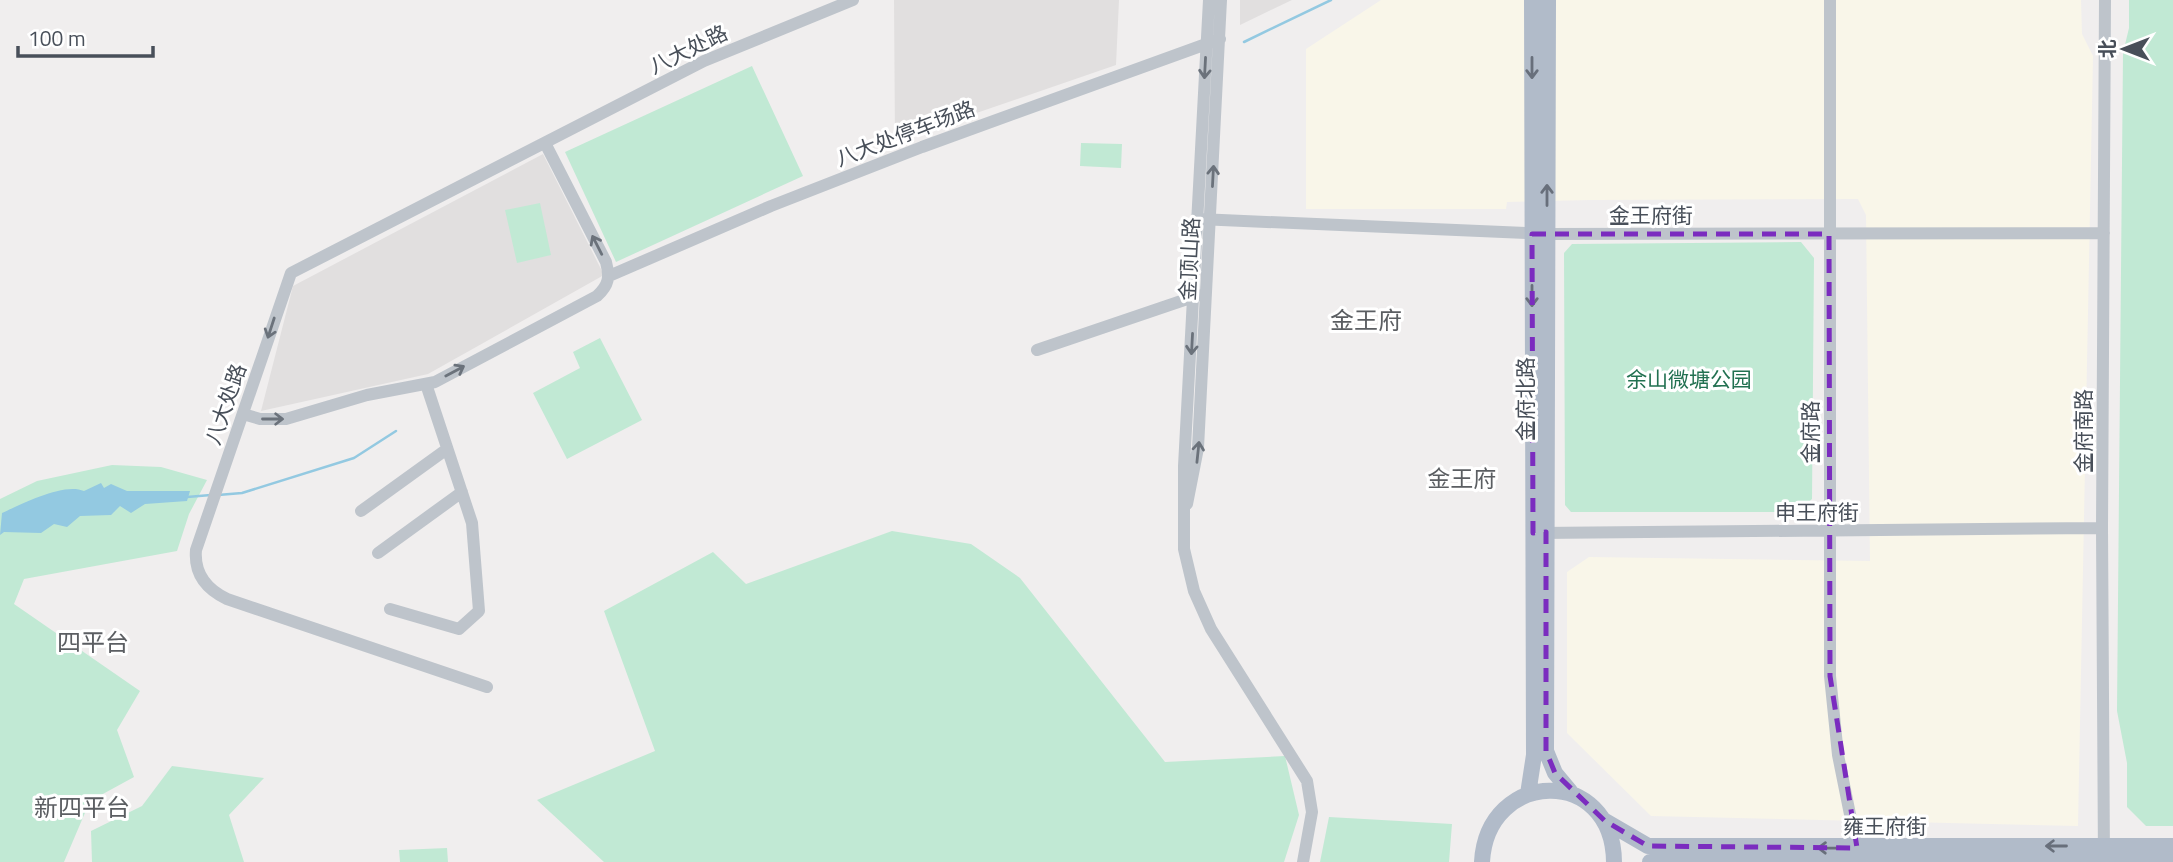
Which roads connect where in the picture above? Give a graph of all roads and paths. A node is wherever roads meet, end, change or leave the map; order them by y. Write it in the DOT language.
graph roads {
  1 [pos="853,0"];
  2 [pos="1209,0"];
  3 [pos="1222,0"];
  4 [pos="1532,0"];
  5 [pos="1548,0"];
  6 [pos="1830,0"];
  7 [pos="2105,0"];
  8 [pos="1213,40"];
  9 [pos="545,143"];
  10 [pos="1205,220"];
  11 [pos="2104,233"];
  12 [pos="1540,234"];
  13 [pos="1829,234"];
  14 [pos="609,276"];
  15 [pos="1200,294"];
  16 [pos="1037,350"];
  17 [pos="426,384"];
  18 [pos="243,414"];
  19 [pos="447,449"];
  20 [pos="461,492"];
  21 [pos="361,511"];
  22 [pos="2102,528"];
  23 [pos="1830,531"];
  24 [pos="1539,533"];
  25 [pos="378,553"];
  26 [pos="390,609"];
  27 [pos="487,687"];
  28 [pos="1570,791"];
  29 [pos="1528,794"];
  30 [pos="1605,821"];
  31 [pos="2173,846"];
  32 [pos="1858,854"];
  33 [pos="2104,854"];
  34 [pos="1303,862"];
  35 [pos="1482,862"];
  36 [pos="1614,862"];
  37 [pos="1650,862"];
  38 [pos="2173,862"];
  1 -- 9 [label="street, 八大处路"];
  2 -- 8 [label="street, 金顶山路"];
  3 -- 8 [label="street, 金顶山路"];
  4 -- 12 [label="main road, 金府北路, one-way"];
  12 -- 5 [label="main road, 金府北路, one-way"];
  6 -- 13 [label="street, 金府路"];
  7 -- 11 [label="street, 金府南路"];
  8 -- 10 [label="street, 金顶山路"];
  8 -- 14 [label="street, 八大处停车场路"];
  14 -- 9 [label="street, one-way"];
  9 -- 18 [label="street, 八大处路, one-way"];
  10 -- 12 [label="street, 金王府街"];
  10 -- 15 [label="street, 金顶山路"];
  11 -- 13 [label="street, 金王府街"];
  11 -- 22 [label="street, 金府南路"];
  12 -- 13 [label="street, 金王府街"];
  12 -- 24 [label="main road, 金府北路"];
  13 -- 23 [label="street, 金府路"];
  17 -- 14 [label="street, 八大处停车场路, one-way"];
  15 -- 16 [label="street"];
  15 -- 34 [label="street, 金顶山路"];
  18 -- 17 [label="street, 八大处停车场路, one-way"];
  17 -- 19 [label="street"];
  18 -- 27 [label="street, 八大处路"];
  19 -- 20 [label="street"];
  19 -- 21 [label="street"];
  20 -- 25 [label="street"];
  20 -- 26 [label="street"];
  22 -- 23 [label="street, 申王府街"];
  22 -- 33 [label="street, 金府南路"];
  23 -- 24 [label="street, 申王府街"];
  23 -- 32 [label="street, 金府路"];
  24 -- 28 [label="main road, 金府北路"];
  24 -- 29 [label="main road, 金府北路"];
  28 -- 29 [label="main road"];
  28 -- 30 [label="main road, 雍王府街"];
  29 -- 35 [label="main road"];
  32 -- 30 [label="main road, 雍王府街, one-way"];
  30 -- 36 [label="main road"];
  31 -- 33 [label="main road, 雍王府街"];
  32 -- 33 [label="main road, 雍王府街"];
  32 -- 37 [label="main road, 雍王府街"];
  33 -- 38 [label="main road, 雍王府街"];
}
